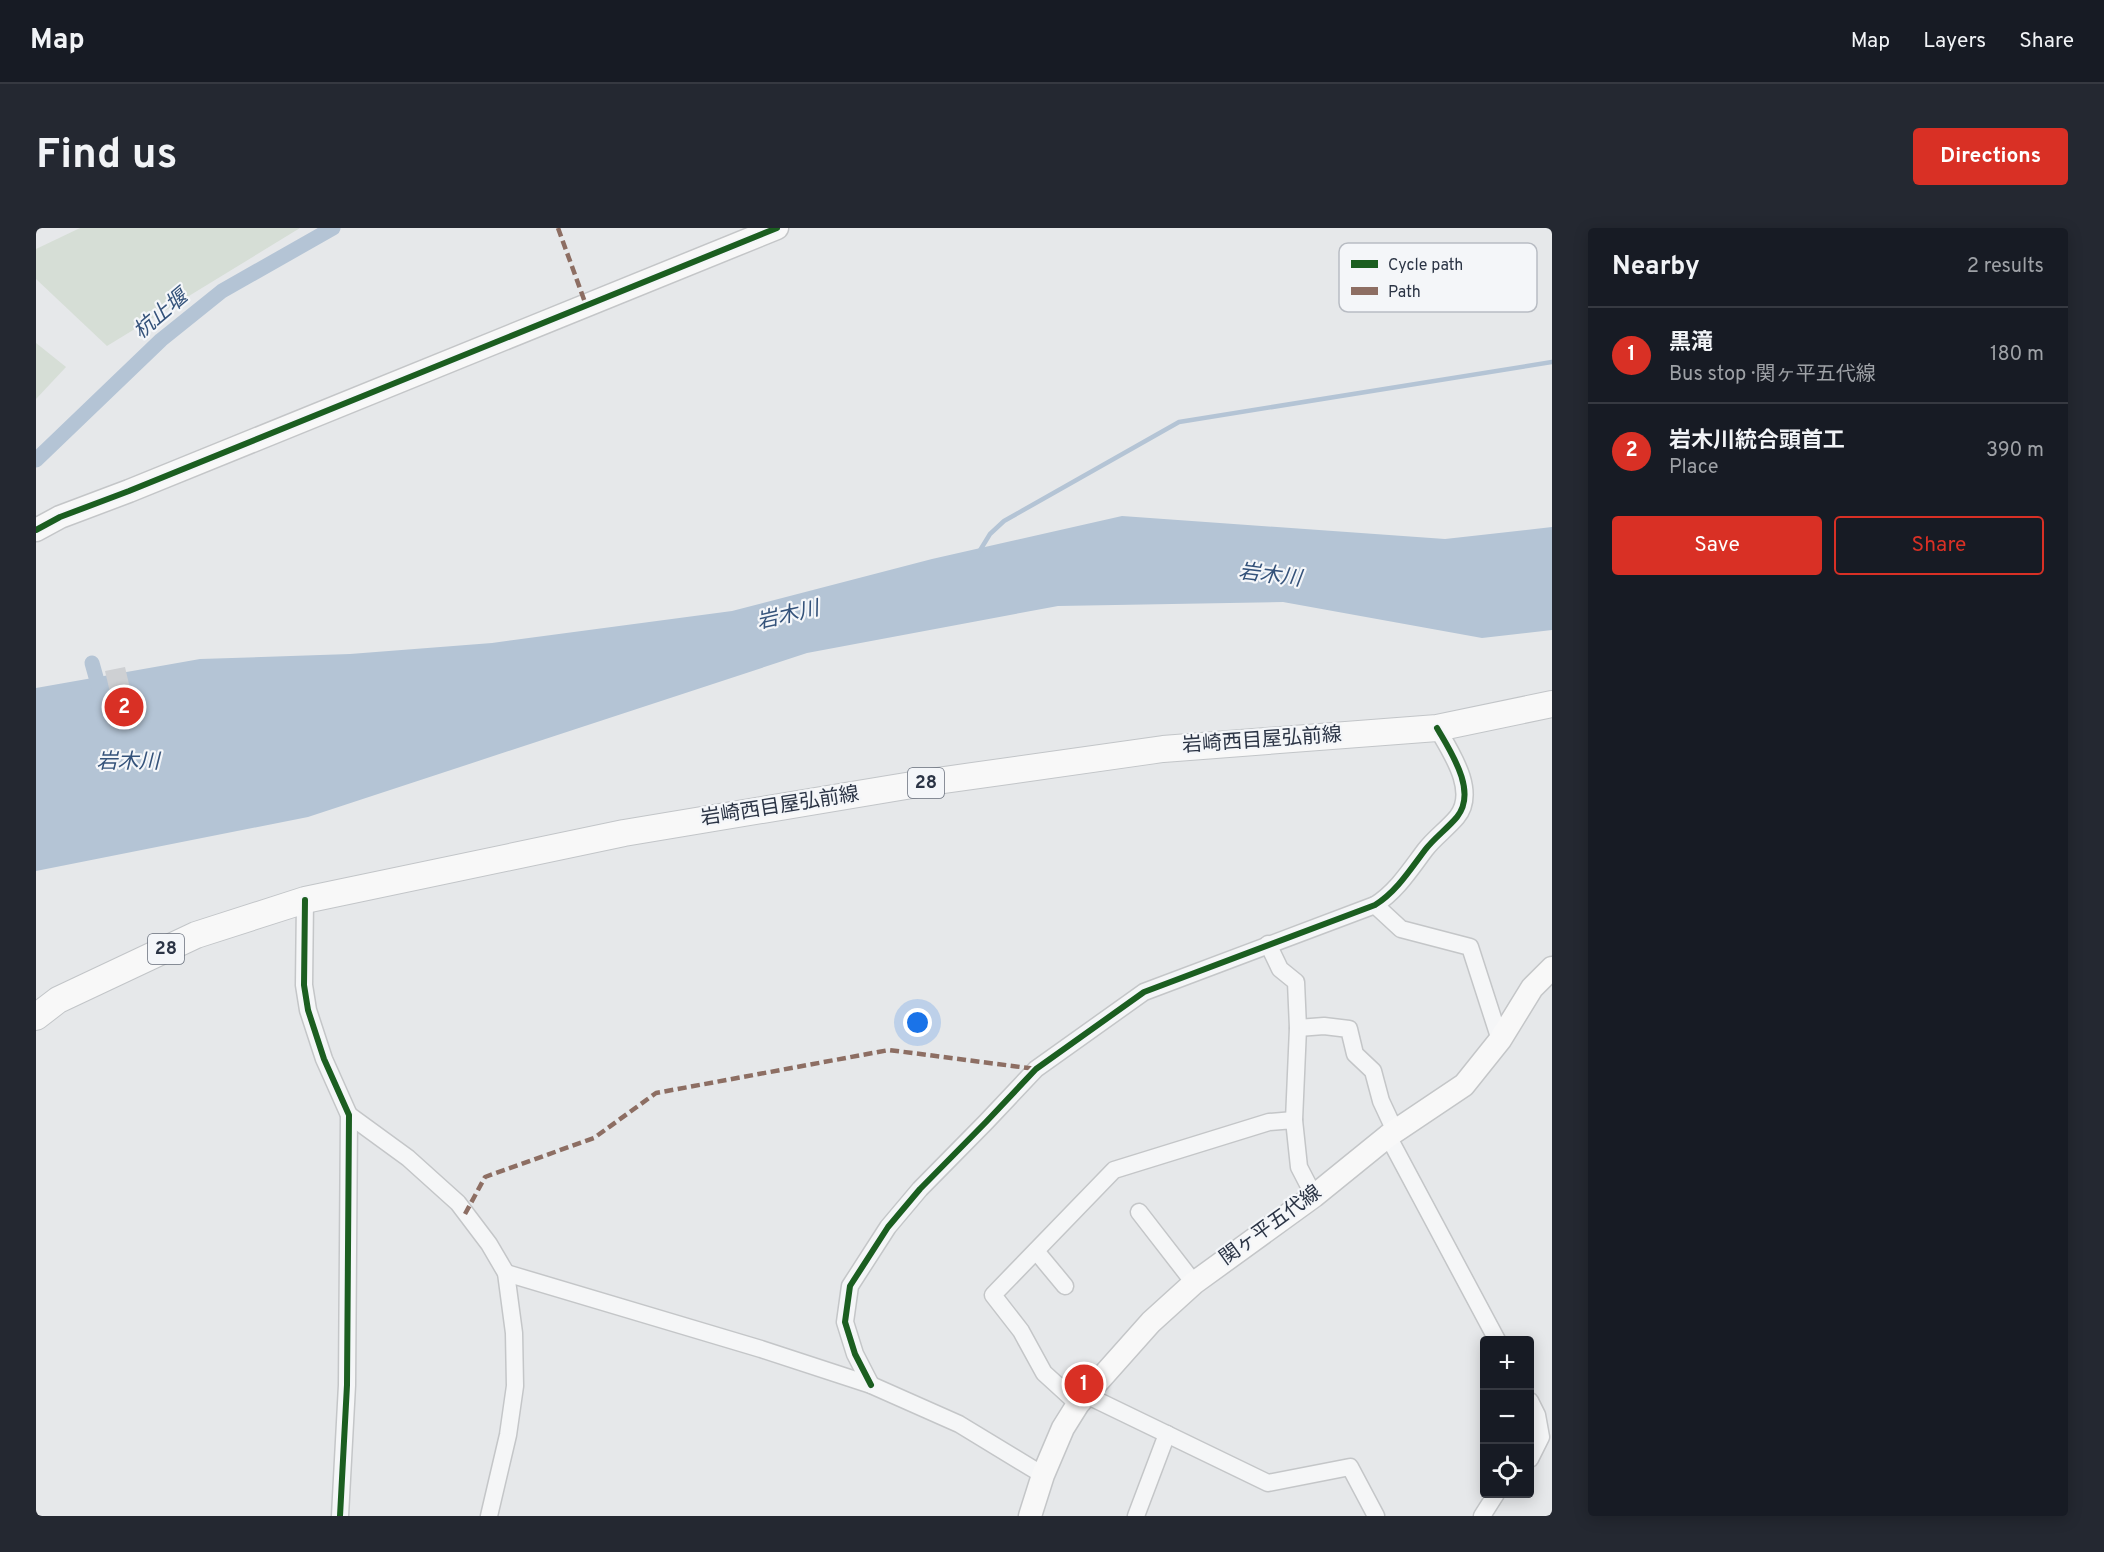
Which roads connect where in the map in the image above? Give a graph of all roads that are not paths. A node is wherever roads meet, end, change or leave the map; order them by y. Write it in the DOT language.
graph roads {
  1 [pos="777,228"];
  2 [pos="36,530"];
  3 [pos="1552,704"];
  4 [pos="1437,728"];
  5 [pos="305,900"];
  6 [pos="1375,905"];
  7 [pos="1268,944"];
  8 [pos="1552,968"];
  9 [pos="36,1017"];
  10 [pos="1298,1028"];
  11 [pos="1500,1040"];
  12 [pos="349,1115"];
  13 [pos="1294,1120"];
  14 [pos="1392,1134"];
  15 [pos="1314,1196"];
  16 [pos="1139,1212"];
  17 [pos="1036,1251"];
  18 [pos="506,1273"];
  19 [pos="1194,1283"];
  20 [pos="1065,1286"];
  21 [pos="1494,1336"];
  22 [pos="871,1384"];
  23 [pos="1082,1399"];
  24 [pos="1534,1409"];
  25 [pos="1167,1434"];
  26 [pos="1534,1451"];
  27 [pos="1043,1475"];
  28 [pos="1493,1498"];
  29 [pos="340,1516"];
  30 [pos="489,1516"];
  31 [pos="1030,1516"];
  32 [pos="1136,1516"];
  33 [pos="1376,1516"];
  34 [pos="1482,1516"];
  1 -- 2 [label="street"];
  3 -- 4 [label="main road, 岩崎西目屋弘前線 / 28"];
  4 -- 5 [label="main road, 岩崎西目屋弘前線 / 28"];
  4 -- 6 [label="street"];
  5 -- 9 [label="main road, 岩崎西目屋弘前線 / 28"];
  5 -- 12 [label="street"];
  6 -- 7 [label="street"];
  6 -- 11 [label="street"];
  7 -- 10 [label="street"];
  7 -- 22 [label="street"];
  8 -- 11 [label="street, 関ヶ平五代線"];
  10 -- 13 [label="street"];
  10 -- 14 [label="street"];
  11 -- 14 [label="street, 関ヶ平五代線"];
  12 -- 18 [label="street"];
  12 -- 29 [label="street"];
  13 -- 15 [label="street"];
  13 -- 17 [label="street"];
  14 -- 15 [label="street, 関ヶ平五代線"];
  14 -- 21 [label="street"];
  15 -- 19 [label="street, 関ヶ平五代線"];
  16 -- 19 [label="street"];
  17 -- 20 [label="street"];
  17 -- 23 [label="street"];
  18 -- 22 [label="street"];
  18 -- 30 [label="street"];
  19 -- 23 [label="street, 関ヶ平五代線"];
  22 -- 27 [label="street"];
  23 -- 25 [label="street"];
  23 -- 27 [label="street, 関ヶ平五代線"];
  24 -- 26 [label="street"];
  25 -- 32 [label="street"];
  25 -- 33 [label="street"];
  27 -- 31 [label="street, 関ヶ平五代線"];
  28 -- 34 [label="street"];
}
